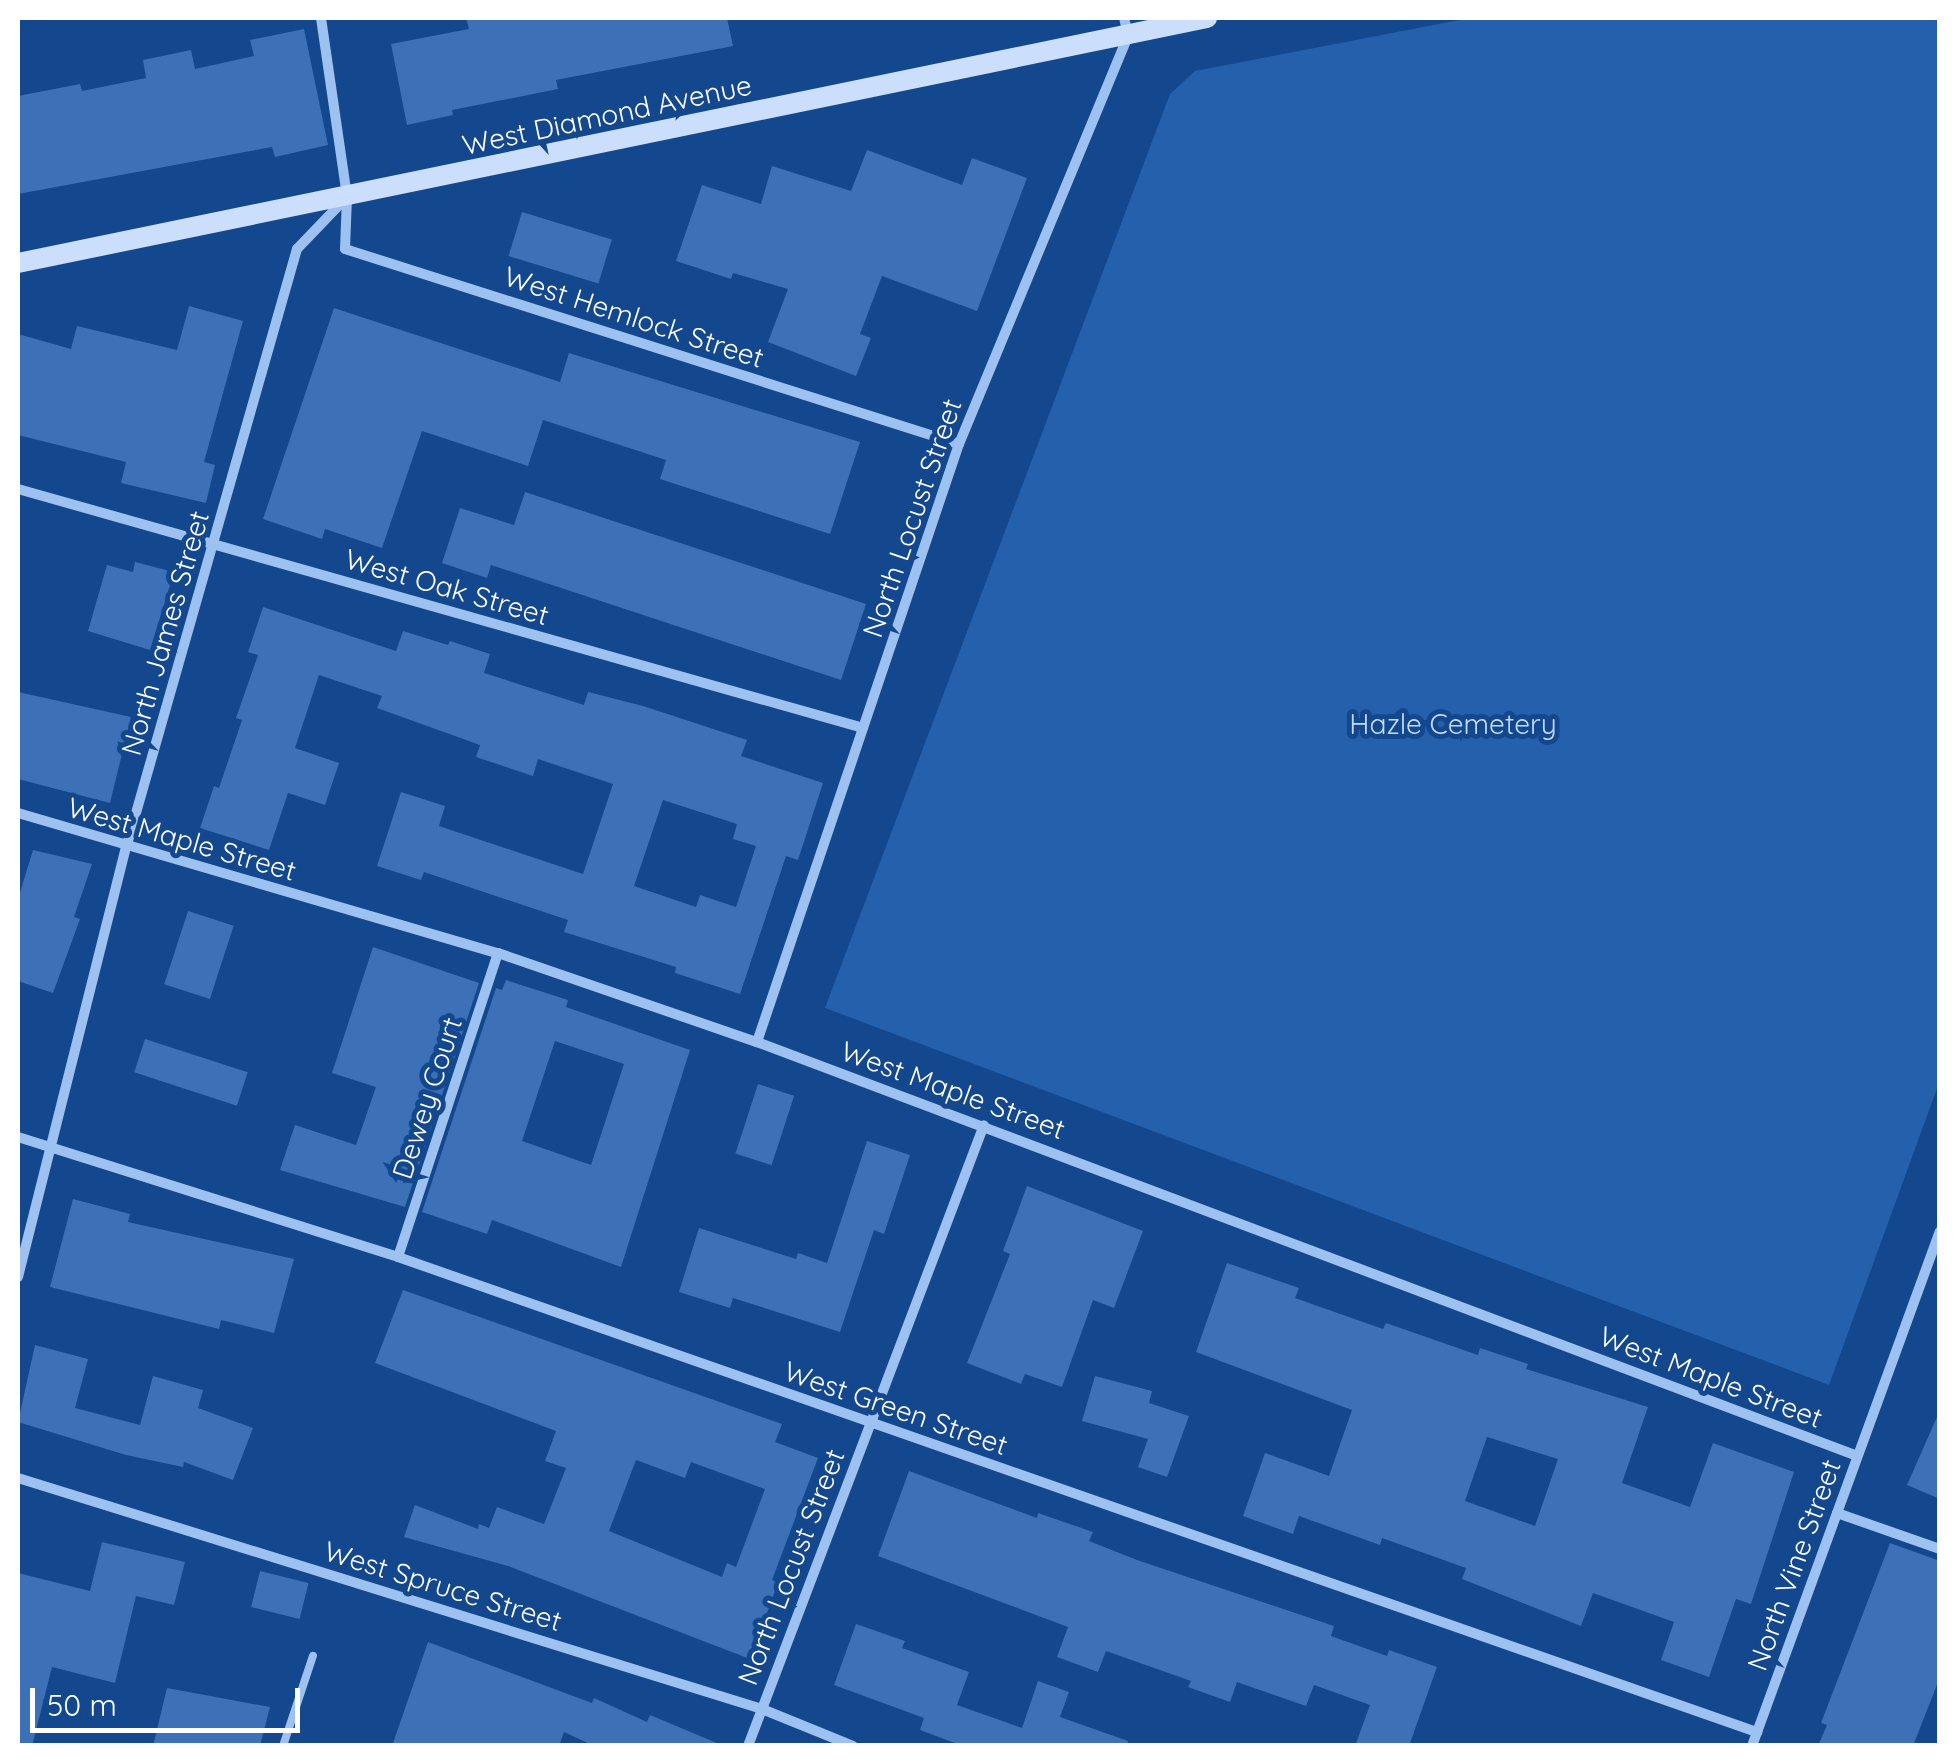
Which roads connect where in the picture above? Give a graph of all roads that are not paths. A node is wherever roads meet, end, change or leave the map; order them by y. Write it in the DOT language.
graph roads {
  1 [pos="321,18"];
  2 [pos="1206,18"];
  3 [pos="1126,26"];
  4 [pos="347,197"];
  5 [pos="18,263"];
  6 [pos="959,444"];
  7 [pos="18,488"];
  8 [pos="214,544"];
  9 [pos="864,728"];
  10 [pos="18,813"];
  11 [pos="126,848"];
  12 [pos="498,953"];
  13 [pos="756,1042"];
  14 [pos="984,1125"];
  15 [pos="18,1137"];
  16 [pos="50,1146"];
  17 [pos="1940,1231"];
  18 [pos="398,1257"];
  19 [pos="18,1276"];
  20 [pos="871,1422"];
  21 [pos="1858,1456"];
  22 [pos="18,1478"];
  23 [pos="1837,1513"];
  24 [pos="1940,1549"];
  25 [pos="313,1656"];
  26 [pos="762,1709"];
  27 [pos="1757,1732"];
  28 [pos="283,1746"];
  29 [pos="748,1746"];
  30 [pos="853,1746"];
  31 [pos="1752,1746"];
  1 -- 4 [label="street"];
  2 -- 3 [label="street, West Diamond Avenue"];
  3 -- 4 [label="street, West Diamond Avenue"];
  3 -- 6 [label="street, North Locust Street"];
  4 -- 5 [label="street, West Diamond Avenue"];
  4 -- 6 [label="street, West Hemlock Street"];
  4 -- 8 [label="street, North James Street"];
  6 -- 9 [label="street, North Locust Street"];
  7 -- 8 [label="street, West Oak Street"];
  8 -- 9 [label="street, West Oak Street"];
  8 -- 11 [label="street, North James Street"];
  9 -- 13 [label="street, North Locust Street"];
  10 -- 11 [label="street, West Maple Street"];
  11 -- 12 [label="street, West Maple Street"];
  11 -- 16 [label="street, North James Street"];
  12 -- 13 [label="street, West Maple Street"];
  12 -- 18 [label="street, Dewey Court"];
  13 -- 14 [label="street, West Maple Street"];
  14 -- 20 [label="street, North Locust Street"];
  14 -- 21 [label="street, West Maple Street"];
  15 -- 16 [label="street, West Green Street"];
  16 -- 18 [label="street, West Green Street"];
  16 -- 19 [label="street, North James Street"];
  17 -- 21 [label="street, North Vine Street"];
  18 -- 20 [label="street, West Green Street"];
  20 -- 26 [label="street, North Locust Street"];
  20 -- 27 [label="street, West Green Street"];
  21 -- 23 [label="street, North Vine Street"];
  22 -- 26 [label="street, West Spruce Street"];
  23 -- 24 [label="street"];
  23 -- 27 [label="street, North Vine Street"];
  25 -- 28 [label="lane"];
  26 -- 29 [label="street, North Locust Street"];
  26 -- 30 [label="street, West Spruce Street"];
  27 -- 31 [label="street, North Vine Street"];
}
